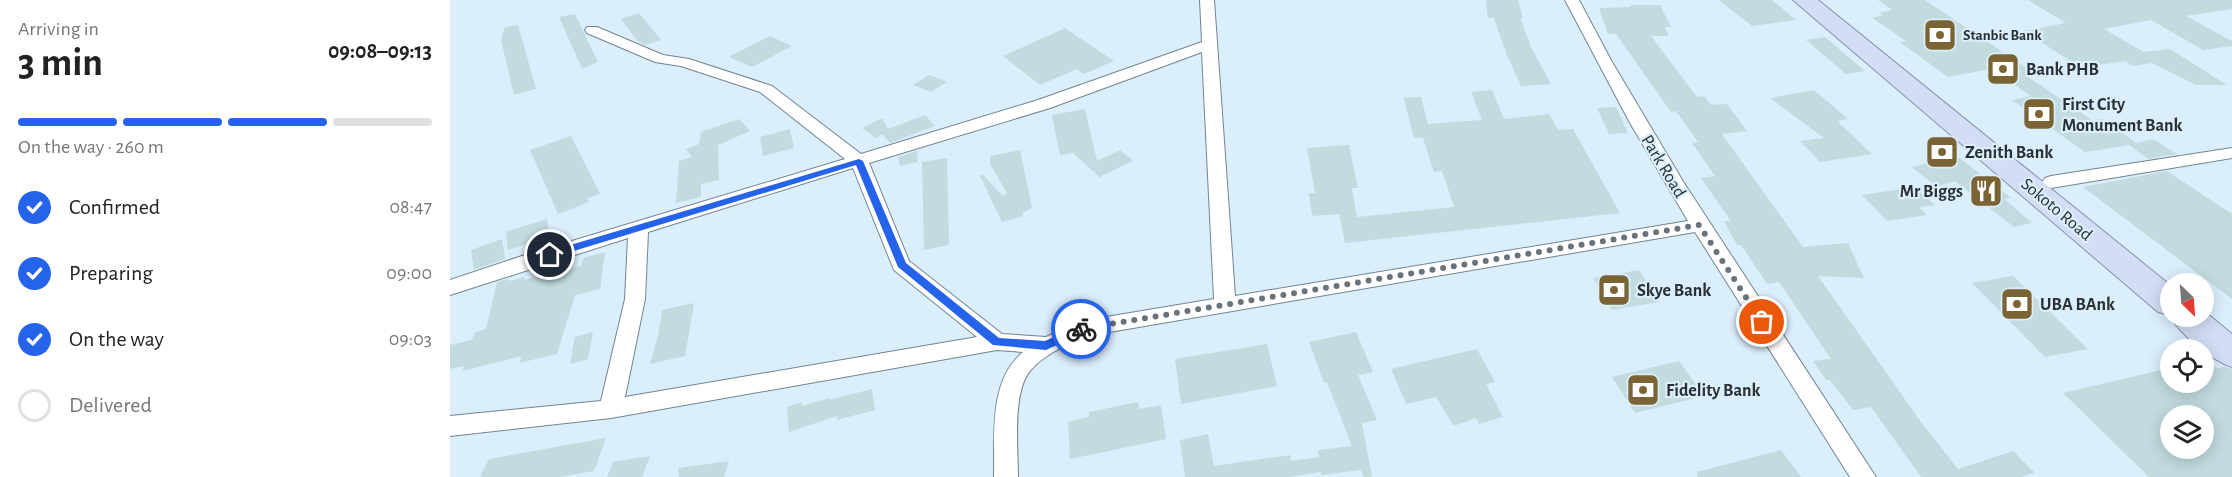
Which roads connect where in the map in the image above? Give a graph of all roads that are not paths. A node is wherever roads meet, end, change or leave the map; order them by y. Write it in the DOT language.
graph roads {
  1 [pos="1207,0"];
  2 [pos="1572,0"];
  3 [pos="1804,0"];
  4 [pos="1826,0"];
  5 [pos="592,30"];
  6 [pos="1210,44"];
  7 [pos="2232,153"];
  8 [pos="859,161"];
  9 [pos="2051,182"];
  10 [pos="1699,225"];
  11 [pos="638,228"];
  12 [pos="2162,273"];
  13 [pos="450,288"];
  14 [pos="2160,295"];
  15 [pos="1225,306"];
  16 [pos="2214,315"];
  17 [pos="2200,327"];
  18 [pos="2232,330"];
  19 [pos="997,342"];
  20 [pos="1046,345"];
  21 [pos="2232,354"];
  22 [pos="611,409"];
  23 [pos="450,426"];
  24 [pos="1006,477"];
  25 [pos="1864,477"];
  1 -- 6 [label="street"];
  2 -- 10 [label="street, Park Road"];
  3 -- 14 [label="main road, Sokoto Road"];
  4 -- 9 [label="main road, Sokoto Road"];
  5 -- 8 [label="street"];
  6 -- 8 [label="street"];
  6 -- 15 [label="street"];
  7 -- 9 [label="street"];
  8 -- 11 [label="street"];
  8 -- 19 [label="street"];
  9 -- 12 [label="main road, Sokoto Road"];
  10 -- 15 [label="street"];
  10 -- 25 [label="street, Park Road"];
  11 -- 13 [label="street"];
  11 -- 22 [label="street"];
  15 -- 20 [label="street"];
  16 -- 18 [label="main road"];
  17 -- 21 [label="main road"];
  19 -- 20 [label="street"];
  19 -- 22 [label="street"];
  20 -- 24 [label="street"];
  22 -- 23 [label="street"];
}
